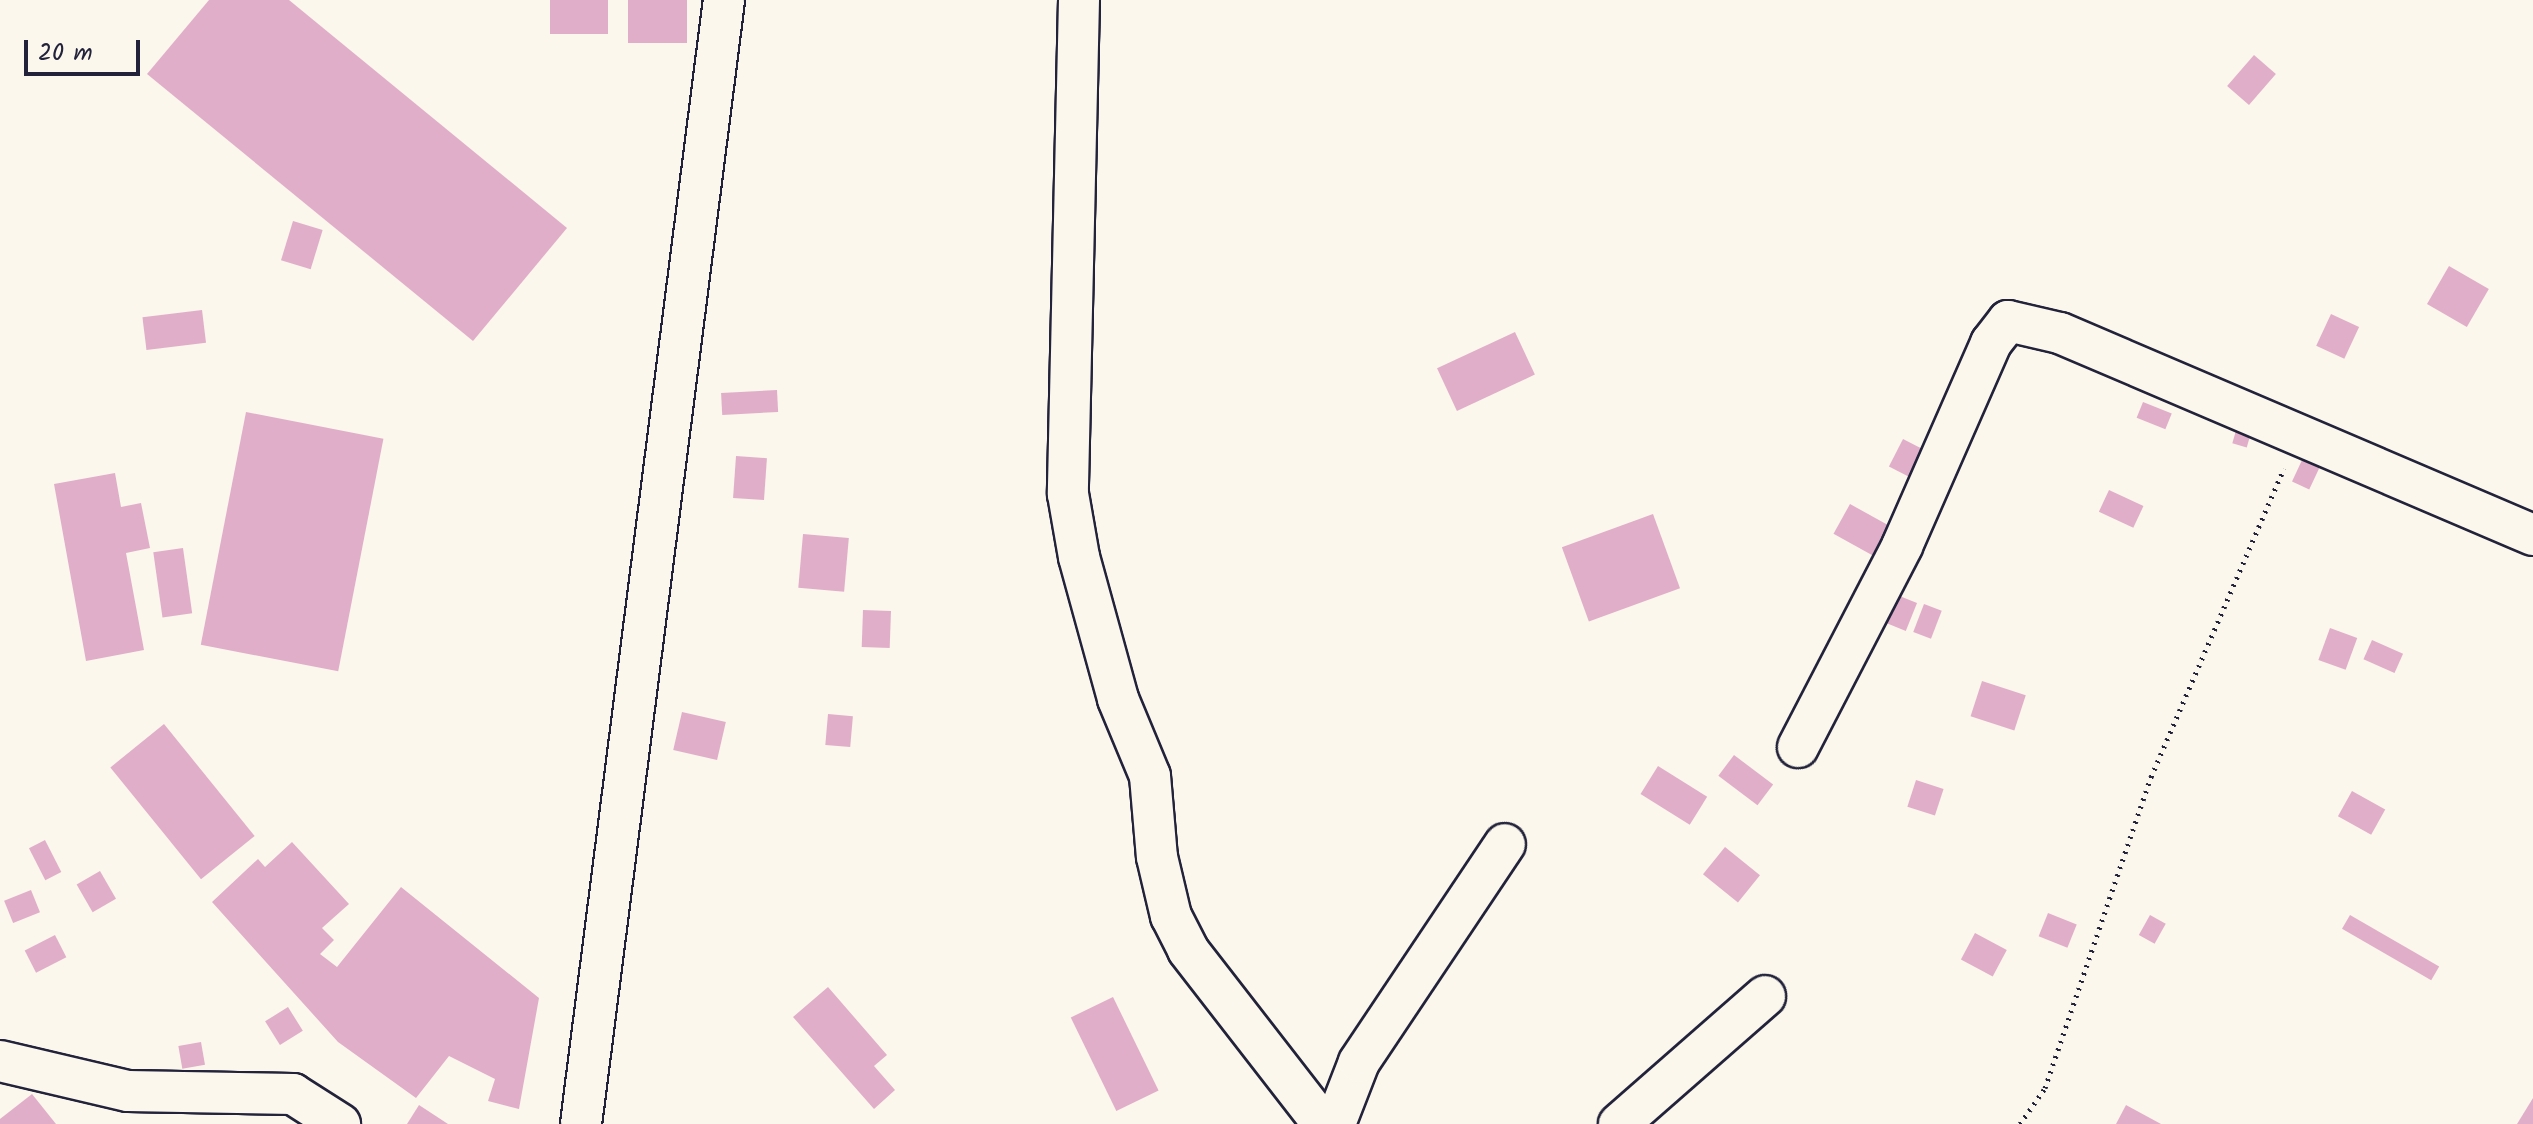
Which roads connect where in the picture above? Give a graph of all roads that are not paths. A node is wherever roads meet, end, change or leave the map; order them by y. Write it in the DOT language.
graph roads {
  1 [pos="724,0"];
  2 [pos="1079,0"];
  3 [pos="2533,535"];
  4 [pos="1798,747"];
  5 [pos="1505,844"];
  6 [pos="1765,996"];
  7 [pos="0,1061"];
  8 [pos="340,1124"];
  9 [pos="581,1124"];
  10 [pos="1323,1124"];
  11 [pos="1335,1124"];
  12 [pos="1619,1124"];
  1 -- 9 [label="street"];
  2 -- 10 [label="street"];
  3 -- 4 [label="street"];
  5 -- 11 [label="street"];
  6 -- 12 [label="street"];
  7 -- 8 [label="street"];
}
